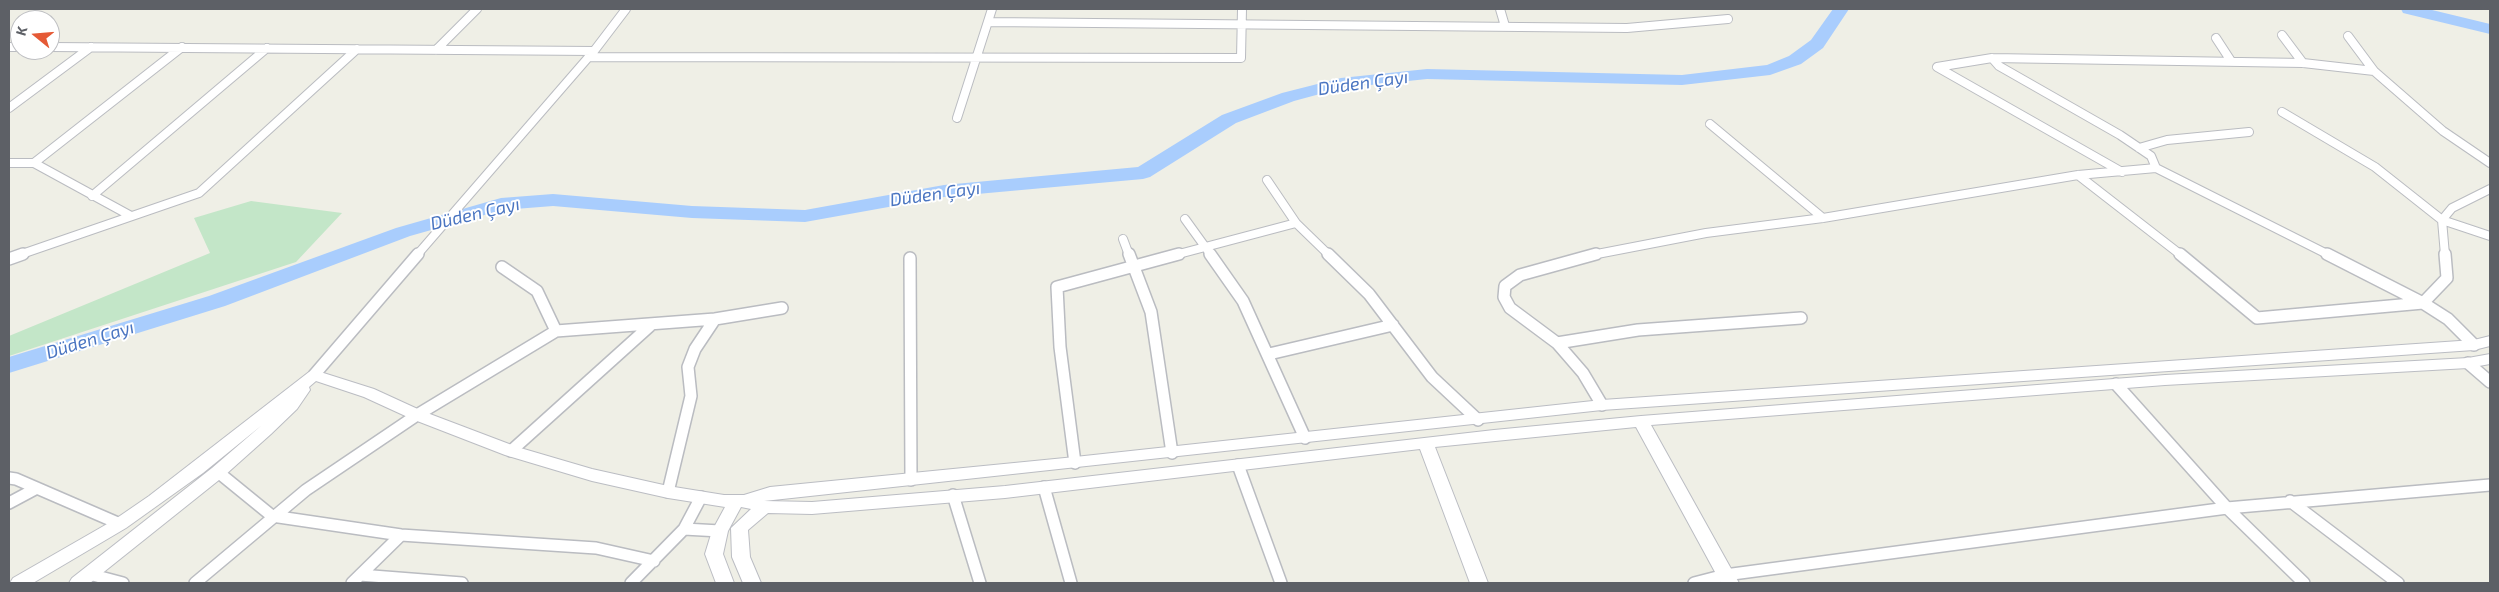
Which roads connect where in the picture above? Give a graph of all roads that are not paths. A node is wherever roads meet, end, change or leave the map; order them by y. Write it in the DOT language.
graph roads {
  1 [pos="477,9"];
  2 [pos="626,9"];
  3 [pos="992,9"];
  4 [pos="1242,9"];
  5 [pos="1500,9"];
  6 [pos="1728,19"];
  7 [pos="988,22"];
  8 [pos="1241,24"];
  9 [pos="1505,26"];
  10 [pos="2282,35"];
  11 [pos="2348,36"];
  12 [pos="2216,38"];
  13 [pos="60,47"];
  14 [pos="92,47"];
  15 [pos="182,47"];
  16 [pos="268,48"];
  17 [pos="357,49"];
  18 [pos="436,50"];
  19 [pos="592,54"];
  20 [pos="976,57"];
  21 [pos="1992,58"];
  22 [pos="2232,61"];
  23 [pos="2303,63"];
  24 [pos="2374,71"];
  25 [pos="9,108"];
  26 [pos="2282,112"];
  27 [pos="957,118"];
  28 [pos="1710,124"];
  29 [pos="2248,132"];
  30 [pos="2139,148"];
  31 [pos="9,163"];
  32 [pos="34,163"];
  33 [pos="2490,163"];
  34 [pos="2156,168"];
  35 [pos="2122,172"];
  36 [pos="2078,175"];
  37 [pos="1267,180"];
  38 [pos="2490,189"];
  39 [pos="92,196"];
  40 [pos="131,216"];
  41 [pos="1823,218"];
  42 [pos="1185,219"];
  43 [pos="2442,220"];
  44 [pos="1296,223"];
  45 [pos="2490,236"];
  46 [pos="1123,239"];
  47 [pos="1206,248"];
  48 [pos="910,258"];
  49 [pos="9,259"];
  50 [pos="502,267"];
  51 [pos="1136,268"];
  52 [pos="2423,303"];
  53 [pos="782,308"];
  54 [pos="1801,318"];
  55 [pos="715,319"];
  56 [pos="652,324"];
  57 [pos="1392,325"];
  58 [pos="556,331"];
  59 [pos="2490,341"];
  60 [pos="1557,343"];
  61 [pos="2474,344"];
  62 [pos="1269,354"];
  63 [pos="2490,358"];
  64 [pos="2468,362"];
  65 [pos="314,375"];
  66 [pos="2490,382"];
  67 [pos="2116,384"];
  68 [pos="1602,405"];
  69 [pos="417,415"];
  70 [pos="1478,420"];
  71 [pos="1641,421"];
  72 [pos="1305,438"];
  73 [pos="1425,443"];
  74 [pos="511,450"];
  75 [pos="1172,453"];
  76 [pos="1312,456"];
  77 [pos="1075,463"];
  78 [pos="1238,465"];
  79 [pos="218,472"];
  80 [pos="9,478"];
  81 [pos="911,480"];
  82 [pos="2490,485"];
  83 [pos="1044,487"];
  84 [pos="37,488"];
  85 [pos="668,492"];
  86 [pos="953,495"];
  87 [pos="701,497"];
  88 [pos="2290,500"];
  89 [pos="738,502"];
  90 [pos="9,503"];
  91 [pos="764,507"];
  92 [pos="2226,508"];
  93 [pos="272,516"];
  94 [pos="120,524"];
  95 [pos="739,528"];
  96 [pos="684,529"];
  97 [pos="720,531"];
  98 [pos="401,535"];
  99 [pos="654,561"];
  100 [pos="83,579"];
  101 [pos="356,579"];
  102 [pos="1727,579"];
  103 [pos="19,583"];
  104 [pos="123,583"];
  105 [pos="195,583"];
  106 [pos="462,583"];
  107 [pos="631,583"];
  108 [pos="726,583"];
  109 [pos="752,583"];
  110 [pos="980,583"];
  111 [pos="1071,583"];
  112 [pos="1281,583"];
  113 [pos="1479,583"];
  114 [pos="1694,583"];
  115 [pos="2304,583"];
  116 [pos="2398,583"];
  1 -- 18 [label="street"];
  2 -- 19 [label="street"];
  3 -- 7 [label="street"];
  4 -- 8 [label="street"];
  5 -- 9 [label="street"];
  6 -- 9 [label="street"];
  7 -- 8 [label="street"];
  7 -- 20 [label="street"];
  8 -- 9 [label="street"];
  8 -- 20 [label="street"];
  10 -- 23 [label="street"];
  11 -- 24 [label="street"];
  12 -- 22 [label="street"];
  13 -- 14 [label="street"];
  14 -- 15 [label="street"];
  14 -- 25 [label="street"];
  15 -- 16 [label="street"];
  15 -- 32 [label="street"];
  16 -- 17 [label="street"];
  16 -- 39 [label="street"];
  17 -- 18 [label="street"];
  17 -- 40 [label="street"];
  18 -- 19 [label="street"];
  19 -- 20 [label="street"];
  19 -- 65 [label="street"];
  20 -- 27 [label="street"];
  21 -- 22 [label="street"];
  21 -- 30 [label="street"];
  21 -- 35 [label="street"];
  22 -- 23 [label="street"];
  23 -- 24 [label="street"];
  24 -- 33 [label="street"];
  26 -- 43 [label="street"];
  28 -- 41 [label="street"];
  29 -- 30 [label="street"];
  30 -- 34 [label="street"];
  31 -- 32 [label="street"];
  32 -- 39 [label="street"];
  34 -- 35 [label="street"];
  34 -- 52 [label="street"];
  35 -- 36 [label="street"];
  36 -- 41 [label="street"];
  36 -- 52 [label="street"];
  37 -- 44 [label="street"];
  38 -- 43 [label="street"];
  39 -- 40 [label="street"];
  40 -- 49 [label="street"];
  41 -- 60 [label="street"];
  42 -- 47 [label="street"];
  43 -- 45 [label="street"];
  43 -- 52 [label="street"];
  44 -- 47 [label="street"];
  44 -- 57 [label="street"];
  46 -- 51 [label="street"];
  47 -- 51 [label="street"];
  47 -- 62 [label="street"];
  48 -- 81 [label="street"];
  50 -- 58 [label="street"];
  51 -- 75 [label="street"];
  51 -- 77 [label="street"];
  52 -- 61 [label="street"];
  53 -- 55 [label="street"];
  54 -- 60 [label="street"];
  55 -- 56 [label="street"];
  55 -- 85 [label="street"];
  56 -- 58 [label="street"];
  56 -- 74 [label="street"];
  57 -- 62 [label="street"];
  57 -- 70 [label="street"];
  58 -- 69 [label="street"];
  59 -- 61 [label="main road"];
  60 -- 68 [label="street"];
  61 -- 63 [label="main road"];
  61 -- 68 [label="main road"];
  62 -- 72 [label="street"];
  63 -- 64 [label="main road"];
  64 -- 66 [label="street"];
  64 -- 67 [label="main road"];
  65 -- 69 [label="main road"];
  65 -- 79 [label="main road"];
  65 -- 94 [label="main road"];
  67 -- 71 [label="main road"];
  67 -- 92 [label="street"];
  68 -- 70 [label="main road"];
  69 -- 74 [label="main road"];
  69 -- 93 [label="street"];
  70 -- 72 [label="main road"];
  71 -- 73 [label="main road"];
  71 -- 102 [label="main road"];
  72 -- 75 [label="main road"];
  72 -- 76 [label="main road"];
  73 -- 76 [label="main road"];
  73 -- 113 [label="main road"];
  74 -- 85 [label="main road"];
  75 -- 77 [label="main road"];
  76 -- 78 [label="main road"];
  77 -- 81 [label="main road"];
  78 -- 83 [label="main road"];
  78 -- 112 [label="street"];
  79 -- 93 [label="street"];
  79 -- 100 [label="main road"];
  80 -- 84 [label="street"];
  81 -- 89 [label="main road"];
  82 -- 88 [label="street"];
  83 -- 86 [label="main road"];
  83 -- 111 [label="street"];
  84 -- 90 [label="street"];
  84 -- 94 [label="street"];
  85 -- 87 [label="main road"];
  86 -- 91 [label="main road"];
  86 -- 110 [label="street"];
  87 -- 89 [label="main road"];
  87 -- 96 [label="street"];
  88 -- 92 [label="street"];
  88 -- 116 [label="street"];
  89 -- 91 [label="main road"];
  89 -- 95 [label="main road"];
  89 -- 97 [label="main road"];
  91 -- 95 [label="main road"];
  92 -- 102 [label="street"];
  92 -- 115 [label="street"];
  93 -- 98 [label="street"];
  93 -- 105 [label="street"];
  94 -- 103 [label="main road"];
  95 -- 97 [label="main road"];
  95 -- 109 [label="main road"];
  96 -- 97 [label="street"];
  96 -- 99 [label="street"];
  97 -- 108 [label="main road"];
  98 -- 99 [label="street"];
  98 -- 101 [label="street"];
  99 -- 107 [label="street"];
  100 -- 104 [label="street"];
  101 -- 106 [label="street"];
  102 -- 114 [label="street"];
}
